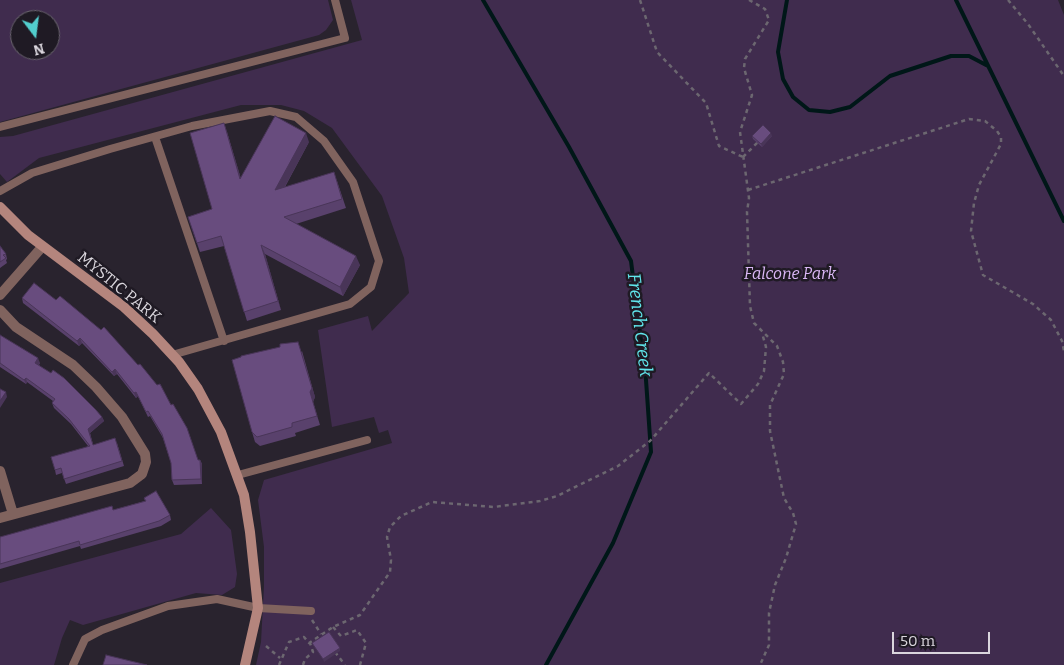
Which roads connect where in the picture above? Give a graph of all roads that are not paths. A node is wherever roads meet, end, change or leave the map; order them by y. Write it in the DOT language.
graph roads {
  1 [pos="335,0"];
  2 [pos="0,127"];
  3 [pos="155,136"];
  4 [pos="0,191"];
  5 [pos="0,207"];
  6 [pos="42,246"];
  7 [pos="0,296"];
  8 [pos="0,310"];
  9 [pos="224,341"];
  10 [pos="172,355"];
  11 [pos="368,440"];
  12 [pos="0,471"];
  13 [pos="238,475"];
  14 [pos="13,514"];
  15 [pos="0,518"];
  16 [pos="258,608"];
  17 [pos="311,611"];
  18 [pos="73,665"];
  19 [pos="245,665"];
  1 -- 2 [label="lane"];
  3 -- 4 [label="lane"];
  3 -- 9 [label="lane"];
  3 -- 9 [label="lane"];
  5 -- 6 [label="street, MYSTIC PARK"];
  6 -- 7 [label="street"];
  6 -- 10 [label="street, MYSTIC PARK"];
  8 -- 14 [label="street"];
  9 -- 10 [label="lane"];
  10 -- 13 [label="street, MYSTIC PARK"];
  11 -- 13 [label="lane"];
  12 -- 14 [label="street"];
  13 -- 16 [label="street, MYSTIC PARK"];
  14 -- 15 [label="street"];
  16 -- 17 [label="lane"];
  16 -- 18 [label="lane"];
  16 -- 19 [label="street, MYSTIC PARK"];
}
